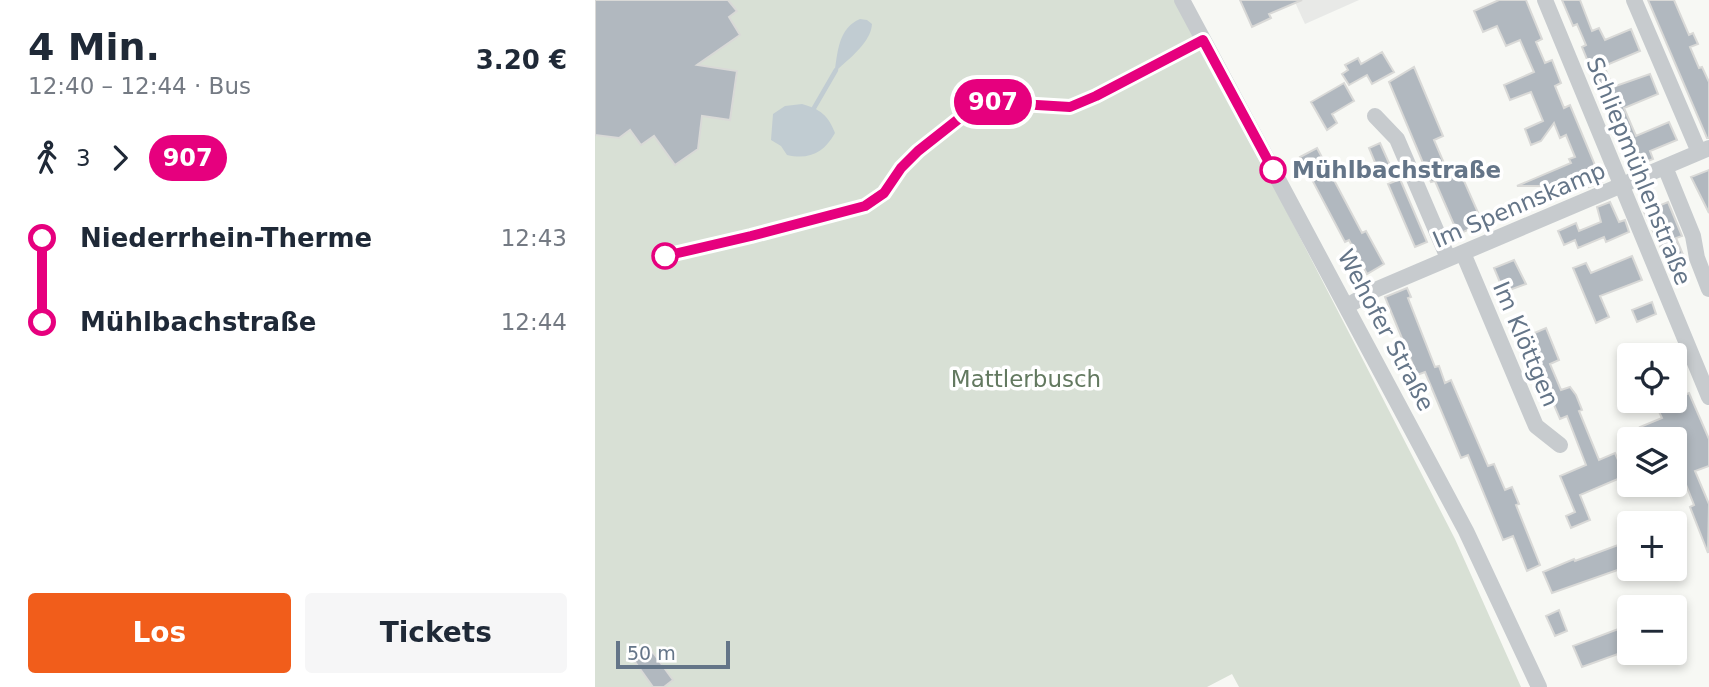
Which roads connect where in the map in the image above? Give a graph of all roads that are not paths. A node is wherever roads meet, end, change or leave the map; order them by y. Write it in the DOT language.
graph roads {
  1 [pos="1182,0"];
  2 [pos="1545,0"];
  3 [pos="1634,0"];
  4 [pos="1375,116"];
  5 [pos="1704,150"];
  6 [pos="1665,167"];
  7 [pos="1621,187"];
  8 [pos="1456,255"];
  9 [pos="1709,289"];
  10 [pos="1347,306"];
  11 [pos="1709,397"];
  12 [pos="1560,445"];
  13 [pos="1539,687"];
  1 -- 10 [label="street, Wehofer Straße"];
  2 -- 7 [label="street, Schliepmühlenstraße"];
  3 -- 5 [label="street"];
  4 -- 8 [label="street, Im Klöttgen"];
  5 -- 6 [label="street, Im Spennskamp"];
  6 -- 7 [label="street, Im Spennskamp"];
  6 -- 9 [label="street, Schliepmühlenstraße"];
  7 -- 8 [label="street, Im Spennskamp"];
  7 -- 11 [label="street, Schliepmühlenstraße"];
  8 -- 10 [label="street, Im Spennskamp"];
  8 -- 12 [label="street, Im Klöttgen"];
  10 -- 13 [label="street, Wehofer Straße"];
}
